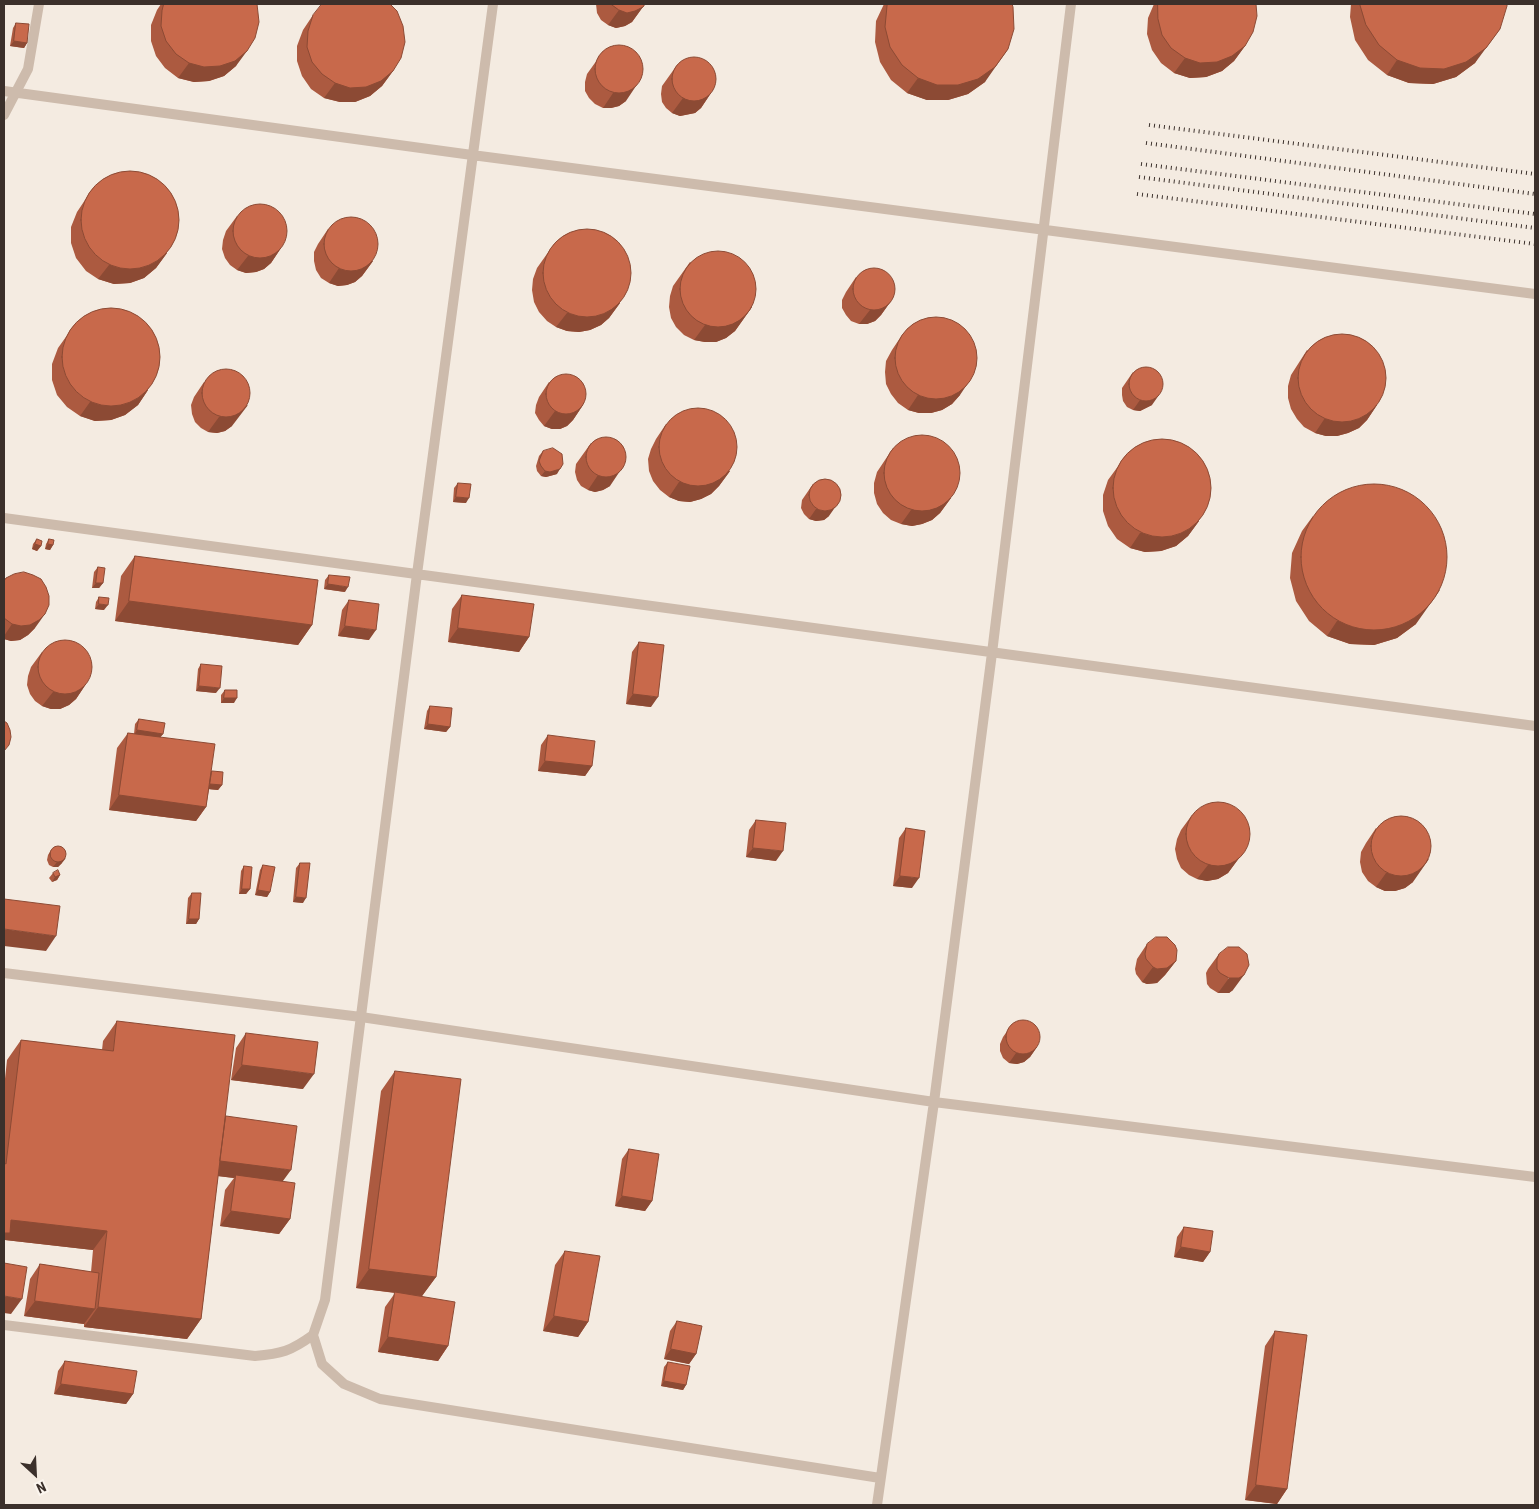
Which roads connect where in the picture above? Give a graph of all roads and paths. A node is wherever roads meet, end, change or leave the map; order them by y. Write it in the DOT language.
graph roads {
  1 [pos="38,4"];
  2 [pos="493,4"];
  3 [pos="1071,4"];
  4 [pos="4,91"];
  5 [pos="16,92"];
  6 [pos="4,115"];
  7 [pos="472,155"];
  8 [pos="1042,230"];
  9 [pos="1535,294"];
  10 [pos="4,518"];
  11 [pos="417,574"];
  12 [pos="992,653"];
  13 [pos="1535,726"];
  14 [pos="4,973"];
  15 [pos="361,1017"];
  16 [pos="934,1102"];
  17 [pos="1535,1177"];
  18 [pos="4,1325"];
  19 [pos="313,1335"];
  20 [pos="880,1478"];
  21 [pos="877,1505"];
  1 -- 5 [label="lane"];
  2 -- 7 [label="lane"];
  3 -- 8 [label="lane"];
  4 -- 5 [label="lane"];
  5 -- 6 [label="lane"];
  5 -- 7 [label="lane"];
  7 -- 8 [label="lane"];
  7 -- 11 [label="lane"];
  8 -- 9 [label="lane"];
  8 -- 12 [label="lane"];
  10 -- 11 [label="lane"];
  11 -- 12 [label="lane"];
  11 -- 15 [label="lane"];
  12 -- 13 [label="lane"];
  12 -- 16 [label="lane"];
  14 -- 15 [label="lane"];
  15 -- 16 [label="lane"];
  15 -- 19 [label="lane"];
  16 -- 17 [label="lane"];
  16 -- 20 [label="lane"];
  18 -- 19 [label="lane"];
  19 -- 20 [label="lane"];
  20 -- 21 [label="lane"];
}
